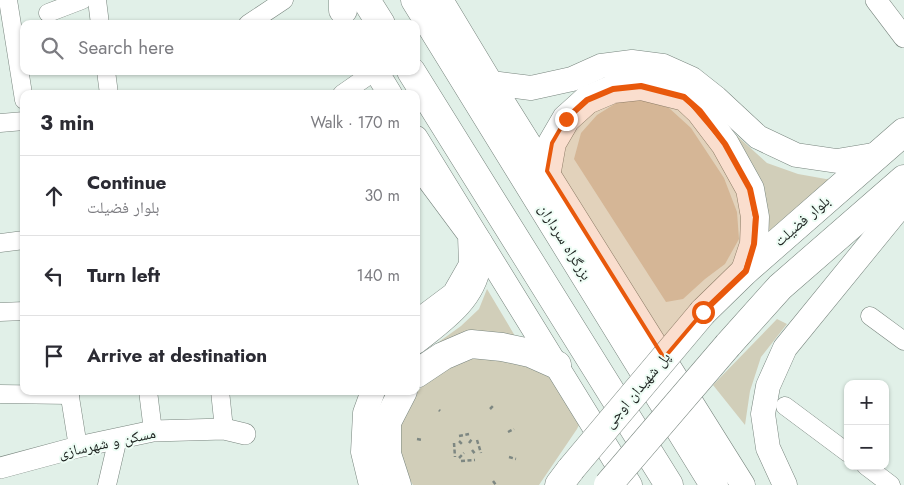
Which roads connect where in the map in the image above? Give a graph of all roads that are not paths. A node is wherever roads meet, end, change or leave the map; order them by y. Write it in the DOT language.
graph roads {
  1 [pos="8,0"];
  2 [pos="82,0"];
  3 [pos="97,0"];
  4 [pos="284,0"];
  5 [pos="415,0"];
  6 [pos="441,0"];
  7 [pos="885,3"];
  8 [pos="348,7"];
  9 [pos="48,13"];
  10 [pos="100,20"];
  11 [pos="254,20"];
  12 [pos="373,20"];
  13 [pos="904,37"];
  14 [pos="8,54"];
  15 [pos="107,75"];
  16 [pos="370,75"];
  17 [pos="378,75"];
  18 [pos="413,75"];
  19 [pos="490,83"];
  20 [pos="21,90"];
  21 [pos="108,90"];
  22 [pos="348,90"];
  23 [pos="388,90"];
  24 [pos="20,121"];
  25 [pos="0,123"];
  26 [pos="904,132"];
  27 [pos="879,154"];
  28 [pos="420,156"];
  29 [pos="547,171"];
  30 [pos="424,173"];
  31 [pos="904,179"];
  32 [pos="904,202"];
  33 [pos="20,240"];
  34 [pos="480,242"];
  35 [pos="0,243"];
  36 [pos="746,271"];
  37 [pos="20,311"];
  38 [pos="0,312"];
  39 [pos="703,312"];
  40 [pos="420,316"];
  41 [pos="870,316"];
  42 [pos="420,339"];
  43 [pos="904,341"];
  44 [pos="557,365"];
  45 [pos="420,371"];
  46 [pos="0,394"];
  47 [pos="20,394"];
  48 [pos="70,395"];
  49 [pos="148,395"];
  50 [pos="220,395"];
  51 [pos="372,395"];
  52 [pos="401,395"];
  53 [pos="785,406"];
  54 [pos="224,429"];
  55 [pos="153,431"];
  56 [pos="245,434"];
  57 [pos="118,438"];
  58 [pos="78,447"];
  59 [pos="844,450"];
  60 [pos="0,468"];
  61 [pos="871,470"];
  62 [pos="565,477"];
  63 [pos="107,485"];
  64 [pos="371,485"];
  65 [pos="397,485"];
  66 [pos="608,485"];
  67 [pos="630,485"];
  68 [pos="669,485"];
  69 [pos="714,485"];
  70 [pos="743,485"];
  71 [pos="785,485"];
  72 [pos="891,485"];
  1 -- 14 [label="street"];
  2 -- 9 [label="street"];
  3 -- 10 [label="street"];
  4 -- 11 [label="street"];
  5 -- 69 [label="main road, بزرگراه سرداران"];
  6 -- 19 [label="main road"];
  7 -- 13 [label="street"];
  8 -- 12 [label="main road"];
  14 -- 20 [label="street"];
  15 -- 21 [label="street"];
  16 -- 22 [label="street"];
  17 -- 23 [label="main road"];
  18 -- 68 [label="main road"];
  19 -- 27 [label="main road"];
  19 -- 29 [label="main road"];
  24 -- 25 [label="street"];
  26 -- 27 [label="main road, بلوار فضیلت"];
  27 -- 36 [label="main road, بلوار فضیلت"];
  28 -- 30 [label="main road"];
  29 -- 36 [label="main road"];
  29 -- 70 [label="main road"];
  30 -- 34 [label="main road"];
  30 -- 40 [label="street"];
  31 -- 66 [label="main road, bridge"];
  32 -- 71 [label="main road"];
  33 -- 35 [label="street"];
  34 -- 42 [label="main road"];
  34 -- 44 [label="main road"];
  36 -- 39 [label="main road, بلوار فضیلت"];
  37 -- 38 [label="street"];
  39 -- 62 [label="main road, پل شهیدان اوجی, bridge"];
  41 -- 43 [label="street"];
  44 -- 45 [label="main road"];
  44 -- 67 [label="main road"];
  46 -- 47 [label="street"];
  48 -- 58 [label="street"];
  49 -- 55 [label="street"];
  50 -- 54 [label="street"];
  51 -- 64 [label="main road"];
  52 -- 65 [label="main road"];
  53 -- 59 [label="street"];
  54 -- 55 [label="street, مسکن و شهرسازی"];
  54 -- 56 [label="street, مسکن و شهرسازی"];
  55 -- 57 [label="street, مسکن و شهرسازی"];
  57 -- 58 [label="street, مسکن و شهرسازی"];
  57 -- 63 [label="street"];
  58 -- 60 [label="street, مسکن و شهرسازی"];
  61 -- 72 [label="street"];
}
